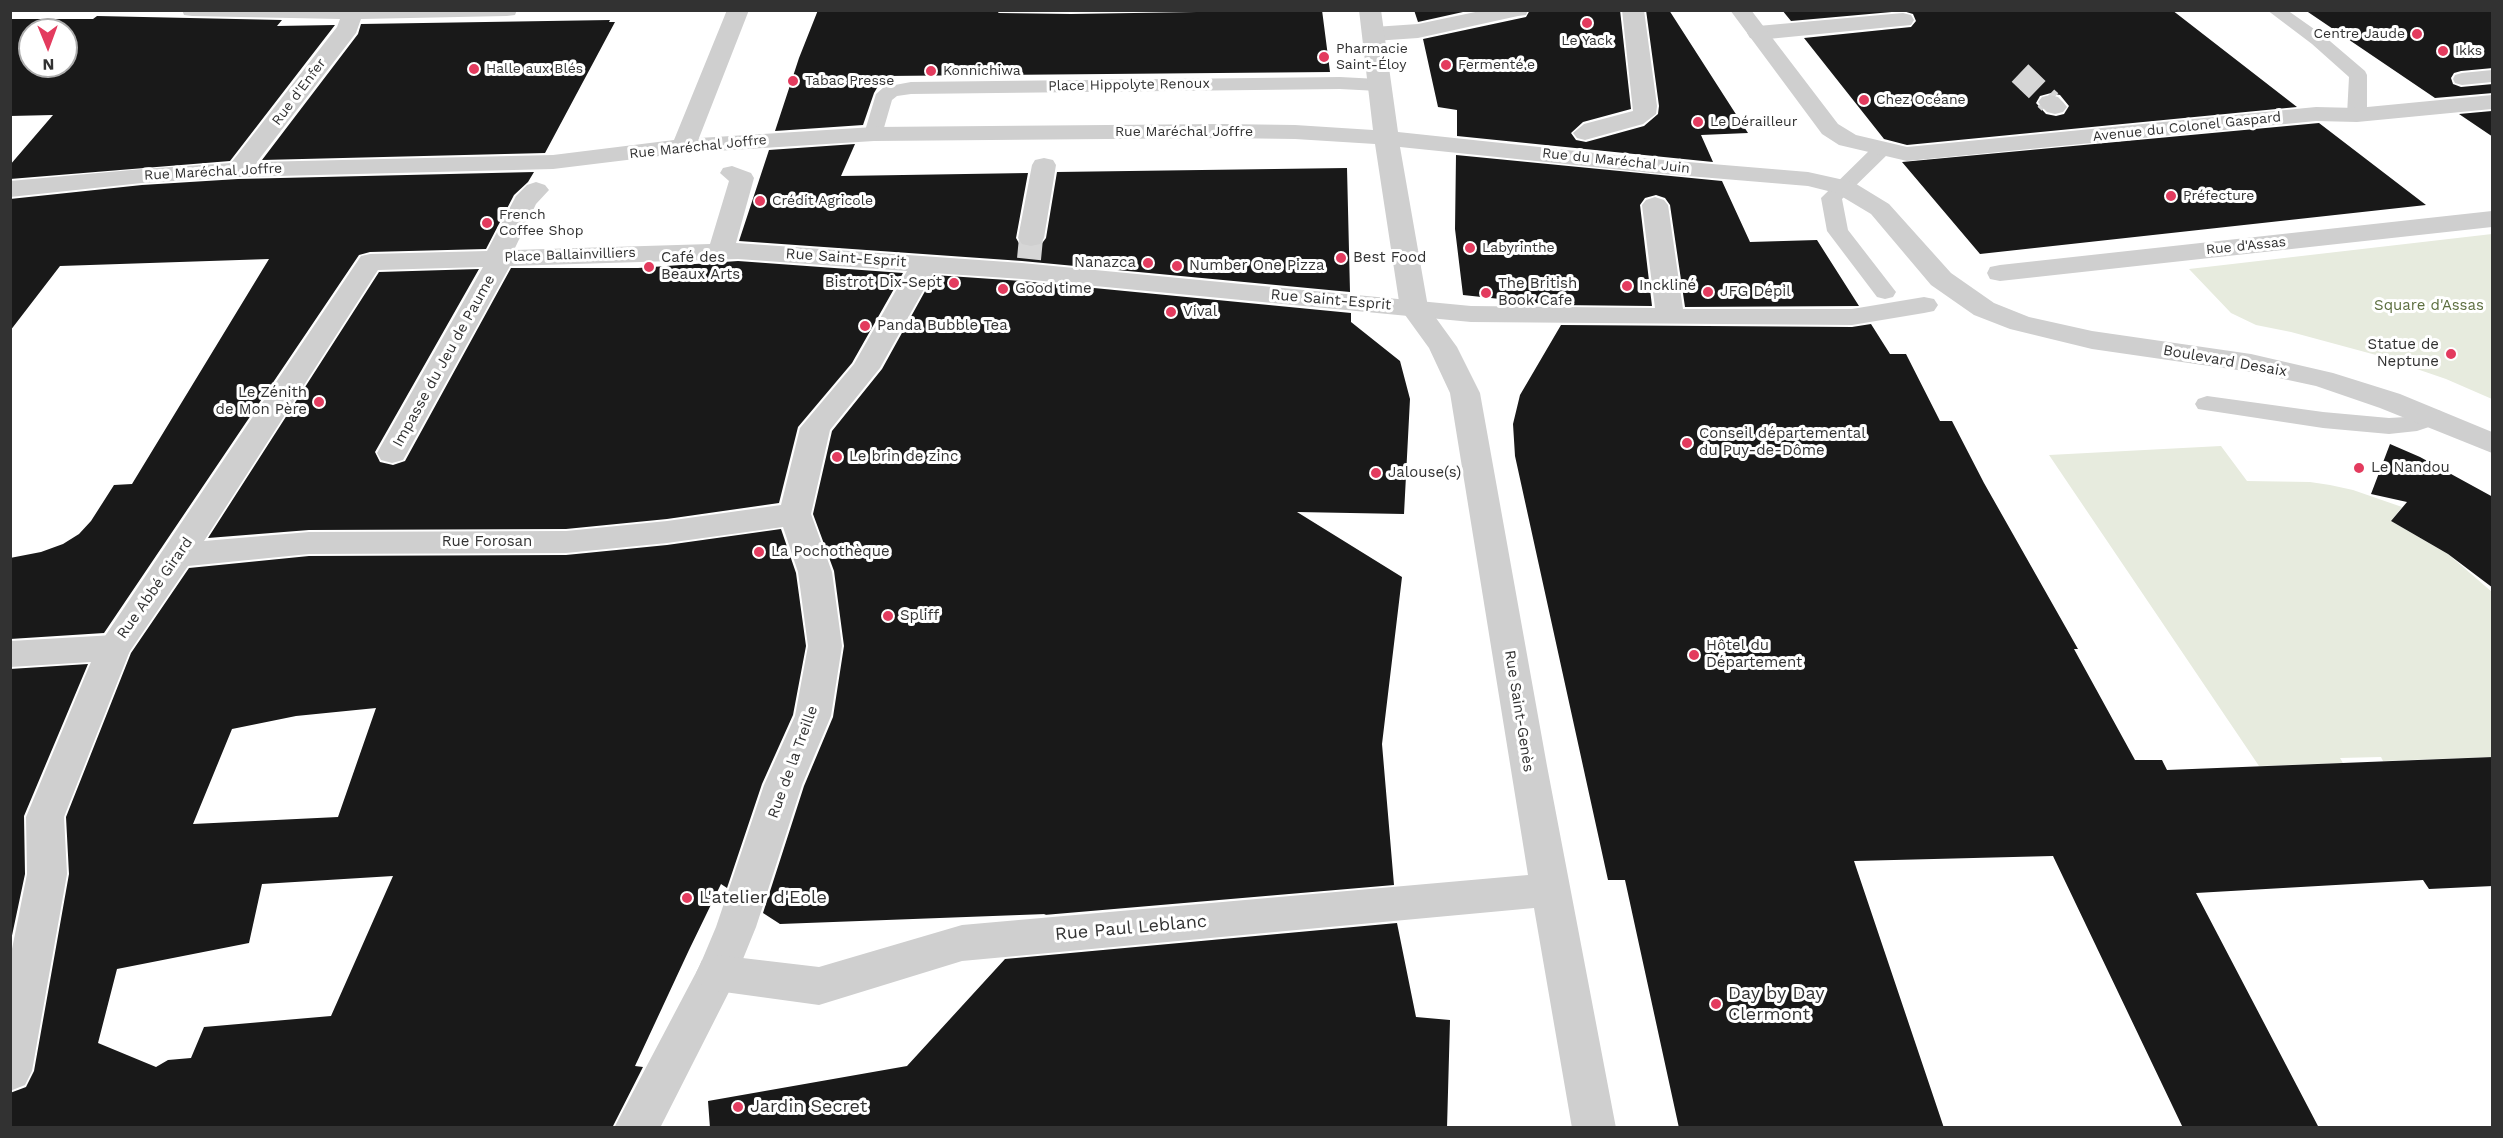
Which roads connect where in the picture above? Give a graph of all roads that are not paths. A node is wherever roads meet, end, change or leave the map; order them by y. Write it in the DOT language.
graph roads {
  1 [pos="192,10"];
  2 [pos="507,10"];
  3 [pos="738,10"];
  4 [pos="1370,10"];
  5 [pos="1518,10"];
  6 [pos="1633,10"];
  7 [pos="1740,10"];
  8 [pos="2275,10"];
  9 [pos="352,12"];
  10 [pos="1904,20"];
  11 [pos="1758,33"];
  12 [pos="1374,34"];
  13 [pos="2493,76"];
  14 [pos="2462,79"];
  15 [pos="1378,85"];
  16 [pos="2493,102"];
  17 [pos="2357,116"];
  18 [pos="1585,133"];
  19 [pos="874,134"];
  20 [pos="1387,138"];
  21 [pos="684,146"];
  22 [pos="1882,149"];
  23 [pos="1044,165"];
  24 [pos="238,170"];
  25 [pos="732,173"];
  26 [pos="1844,187"];
  27 [pos="10,189"];
  28 [pos="536,190"];
  29 [pos="1655,205"];
  30 [pos="2493,219"];
  31 [pos="729,251"];
  32 [pos="1027,256"];
  33 [pos="495,261"];
  34 [pos="924,264"];
  35 [pos="2000,273"];
  36 [pos="1956,291"];
  37 [pos="1886,292"];
  38 [pos="1924,305"];
  39 [pos="1414,308"];
  40 [pos="1670,317"];
  41 [pos="2208,404"];
  42 [pos="2432,417"];
  43 [pos="2493,443"];
  44 [pos="392,453"];
  45 [pos="795,514"];
  46 [pos="178,555"];
  47 [pos="114,648"];
  48 [pos="10,654"];
  49 [pos="1551,890"];
  50 [pos="717,973"];
  51 [pos="10,1071"];
  52 [pos="636,1128"];
  53 [pos="1594,1128"];
  1 -- 9 [label="street"];
  2 -- 9 [label="street"];
  3 -- 21 [label="street"];
  4 -- 12 [label="street"];
  5 -- 12 [label="street"];
  6 -- 18 [label="street"];
  7 -- 11 [label="street, Avenue du Colonel Gaspard"];
  8 -- 17 [label="lane"];
  9 -- 24 [label="street, Rue d'Enfer"];
  10 -- 11 [label="street"];
  11 -- 22 [label="street, Avenue du Colonel Gaspard"];
  12 -- 15 [label="street"];
  13 -- 14 [label="lane"];
  15 -- 19 [label="lane, Place Hippolyte Renoux"];
  15 -- 20 [label="street"];
  16 -- 17 [label="street, Avenue du Colonel Gaspard"];
  17 -- 22 [label="street, Avenue du Colonel Gaspard"];
  19 -- 20 [label="street, Rue Maréchal Joffre"];
  19 -- 21 [label="street, Rue Maréchal Joffre"];
  20 -- 26 [label="street, Rue du Maréchal Juin"];
  20 -- 39 [label="street"];
  21 -- 24 [label="street, Rue Maréchal Joffre"];
  22 -- 26 [label="lane"];
  23 -- 32 [label="street"];
  24 -- 27 [label="street, Rue Maréchal Joffre"];
  25 -- 31 [label="street"];
  26 -- 36 [label="street, Rue du Maréchal Juin"];
  26 -- 37 [label="lane"];
  28 -- 33 [label="street, Place Ballainvilliers"];
  29 -- 40 [label="street"];
  30 -- 35 [label="street, Rue d'Assas"];
  31 -- 33 [label="street, Place Ballainvilliers"];
  31 -- 34 [label="street, Rue Saint-Esprit"];
  32 -- 34 [label="street, Rue Saint-Esprit"];
  32 -- 39 [label="street, Rue Saint-Esprit"];
  33 -- 44 [label="street, Impasse du Jeu de Paume"];
  33 -- 46 [label="street, Rue Abbé Girard"];
  34 -- 45 [label="street"];
  36 -- 42 [label="street, Boulevard Desaix"];
  38 -- 40 [label="street, Rue Saint-Esprit"];
  39 -- 40 [label="street, Rue Saint-Esprit"];
  39 -- 49 [label="street, Rue Saint-Genès"];
  41 -- 42 [label="lane"];
  42 -- 43 [label="street, Boulevard Desaix"];
  45 -- 46 [label="street, Rue Forosan"];
  45 -- 50 [label="street, Rue de la Treille"];
  46 -- 47 [label="street, Rue Abbé Girard"];
  47 -- 48 [label="street"];
  47 -- 51 [label="street, Rue Abbé Girard"];
  49 -- 50 [label="street, Rue Paul Leblanc"];
  49 -- 53 [label="street, Rue Saint-Genès"];
  50 -- 52 [label="street, Rue de la Treille"];
}
